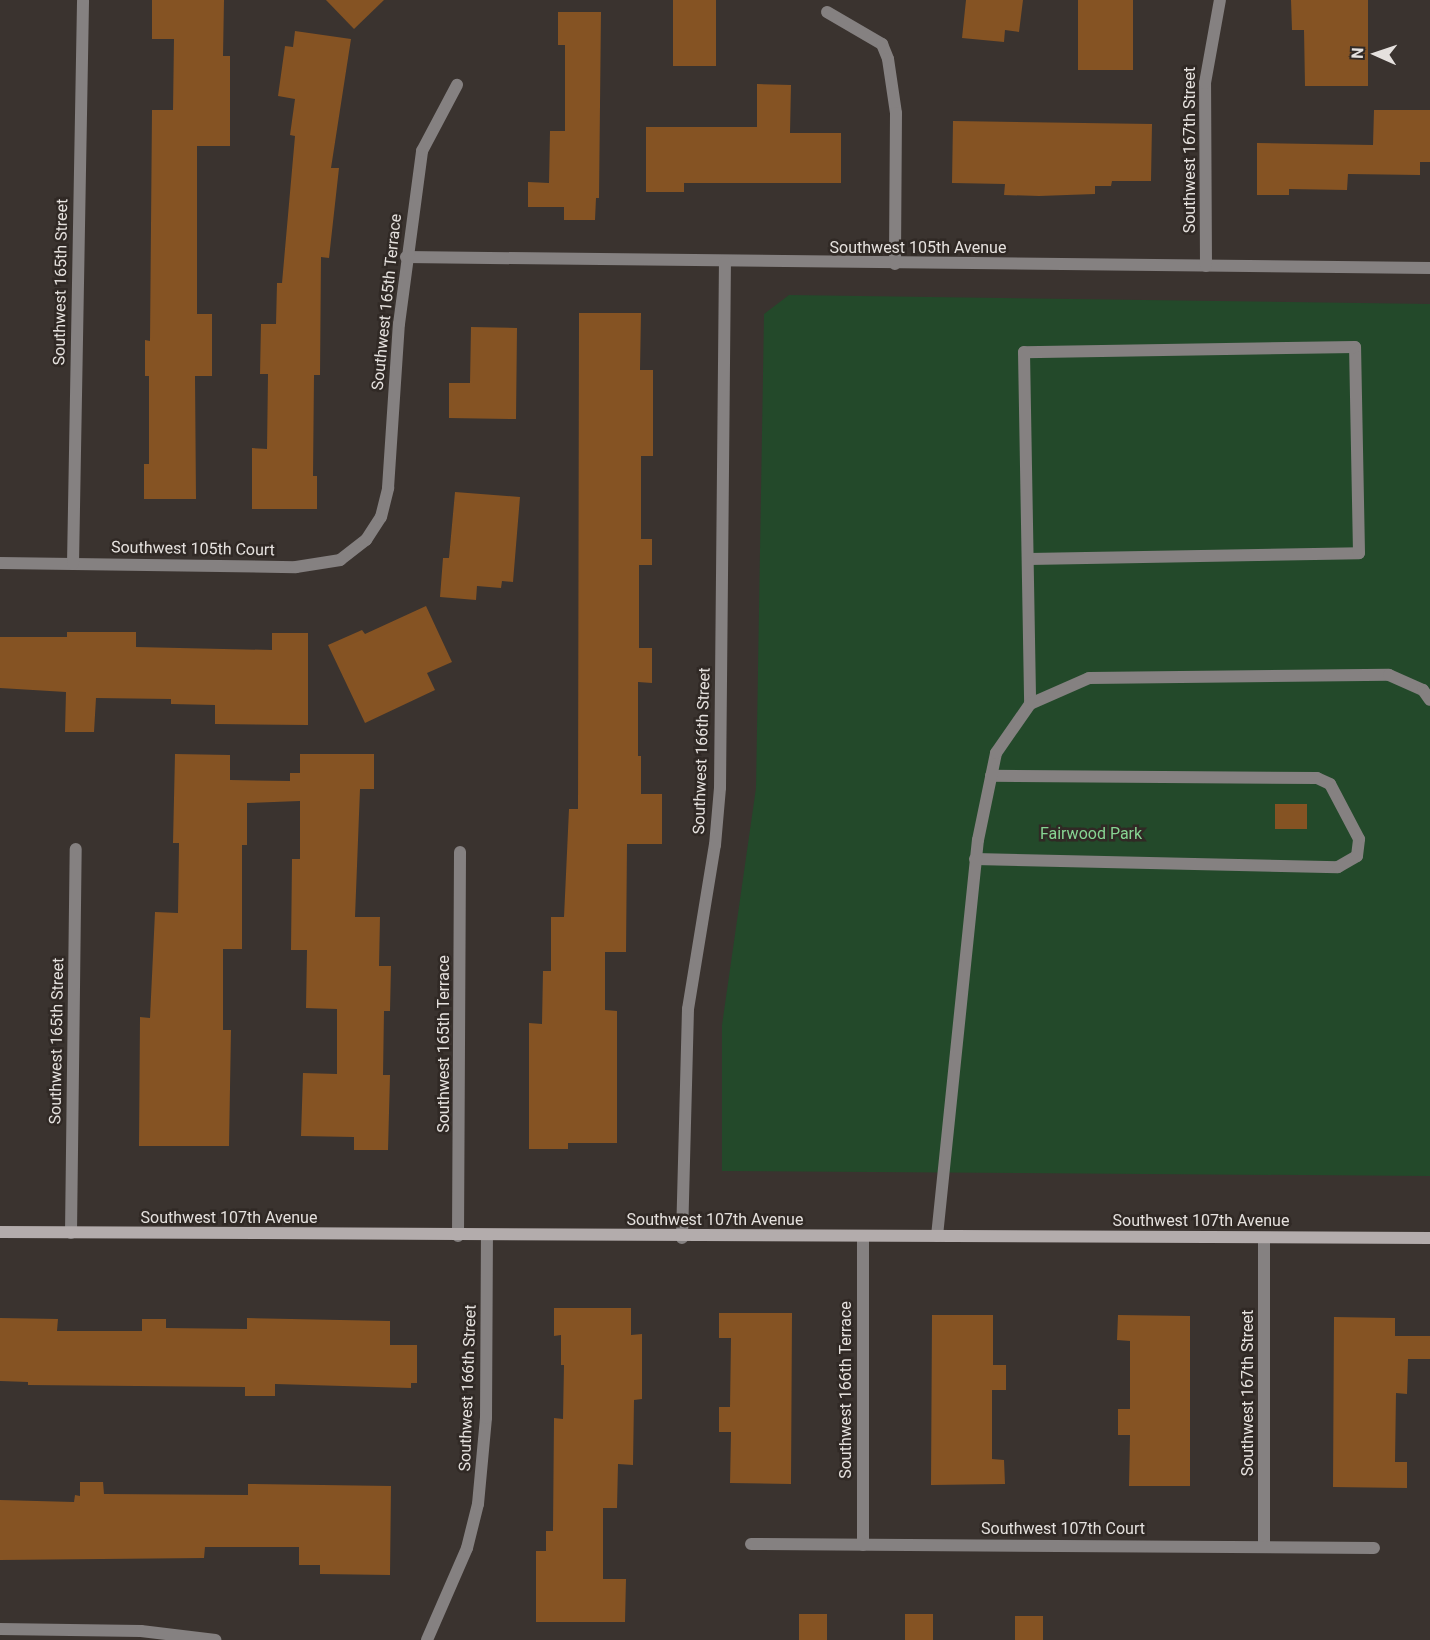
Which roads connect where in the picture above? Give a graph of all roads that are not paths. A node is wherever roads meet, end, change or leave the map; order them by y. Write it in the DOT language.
graph roads {
  1 [pos="82,0"];
  2 [pos="1220,0"];
  3 [pos="827,12"];
  4 [pos="457,85"];
  5 [pos="406,257"];
  6 [pos="725,262"];
  7 [pos="895,264"];
  8 [pos="1206,266"];
  9 [pos="1430,268"];
  10 [pos="374,530"];
  11 [pos="1029,559"];
  12 [pos="0,563"];
  13 [pos="73,564"];
  14 [pos="1430,700"];
  15 [pos="1030,704"];
  16 [pos="991,776"];
  17 [pos="76,849"];
  18 [pos="460,852"];
  19 [pos="975,859"];
  20 [pos="0,1232"];
  21 [pos="71,1233"];
  22 [pos="458,1236"];
  23 [pos="487,1236"];
  24 [pos="862,1236"];
  25 [pos="937,1236"];
  26 [pos="682,1238"];
  27 [pos="1430,1238"];
  28 [pos="1264,1239"];
  29 [pos="751,1544"];
  30 [pos="863,1545"];
  31 [pos="1264,1547"];
  32 [pos="1374,1548"];
  33 [pos="0,1629"];
  34 [pos="215,1640"];
  35 [pos="428,1640"];
  1 -- 13 [label="street, Southwest 165th Street"];
  2 -- 8 [label="street, Southwest 167th Street"];
  3 -- 7 [label="street"];
  4 -- 5 [label="street, Southwest 165th Terrace"];
  5 -- 6 [label="street, Southwest 105th Avenue"];
  5 -- 10 [label="street, Southwest 165th Terrace"];
  6 -- 7 [label="street, Southwest 105th Avenue"];
  6 -- 26 [label="street, Southwest 166th Street"];
  7 -- 8 [label="street, Southwest 105th Avenue"];
  8 -- 9 [label="street, Southwest 105th Avenue"];
  10 -- 13 [label="street, Southwest 105th Court"];
  11 -- 11 [label="street"];
  11 -- 15 [label="street"];
  12 -- 13 [label="street, Southwest 105th Court"];
  14 -- 15 [label="street"];
  15 -- 16 [label="street"];
  16 -- 19 [label="street"];
  16 -- 19 [label="street"];
  17 -- 21 [label="street, Southwest 165th Street"];
  18 -- 22 [label="street, Southwest 165th Terrace"];
  19 -- 25 [label="street"];
  20 -- 21 [label="street, Southwest 107th Avenue"];
  21 -- 22 [label="street, Southwest 107th Avenue"];
  22 -- 23 [label="street, Southwest 107th Avenue"];
  23 -- 26 [label="street, Southwest 107th Avenue"];
  23 -- 35 [label="street, Southwest 166th Street"];
  24 -- 25 [label="street, Southwest 107th Avenue"];
  24 -- 26 [label="street, Southwest 107th Avenue"];
  24 -- 30 [label="street, Southwest 166th Terrace"];
  25 -- 28 [label="street, Southwest 107th Avenue"];
  27 -- 28 [label="street, Southwest 107th Avenue"];
  28 -- 31 [label="street, Southwest 167th Street"];
  29 -- 30 [label="street, Southwest 107th Court"];
  30 -- 31 [label="street, Southwest 107th Court"];
  31 -- 32 [label="street, Southwest 107th Court"];
  33 -- 34 [label="street"];
}
